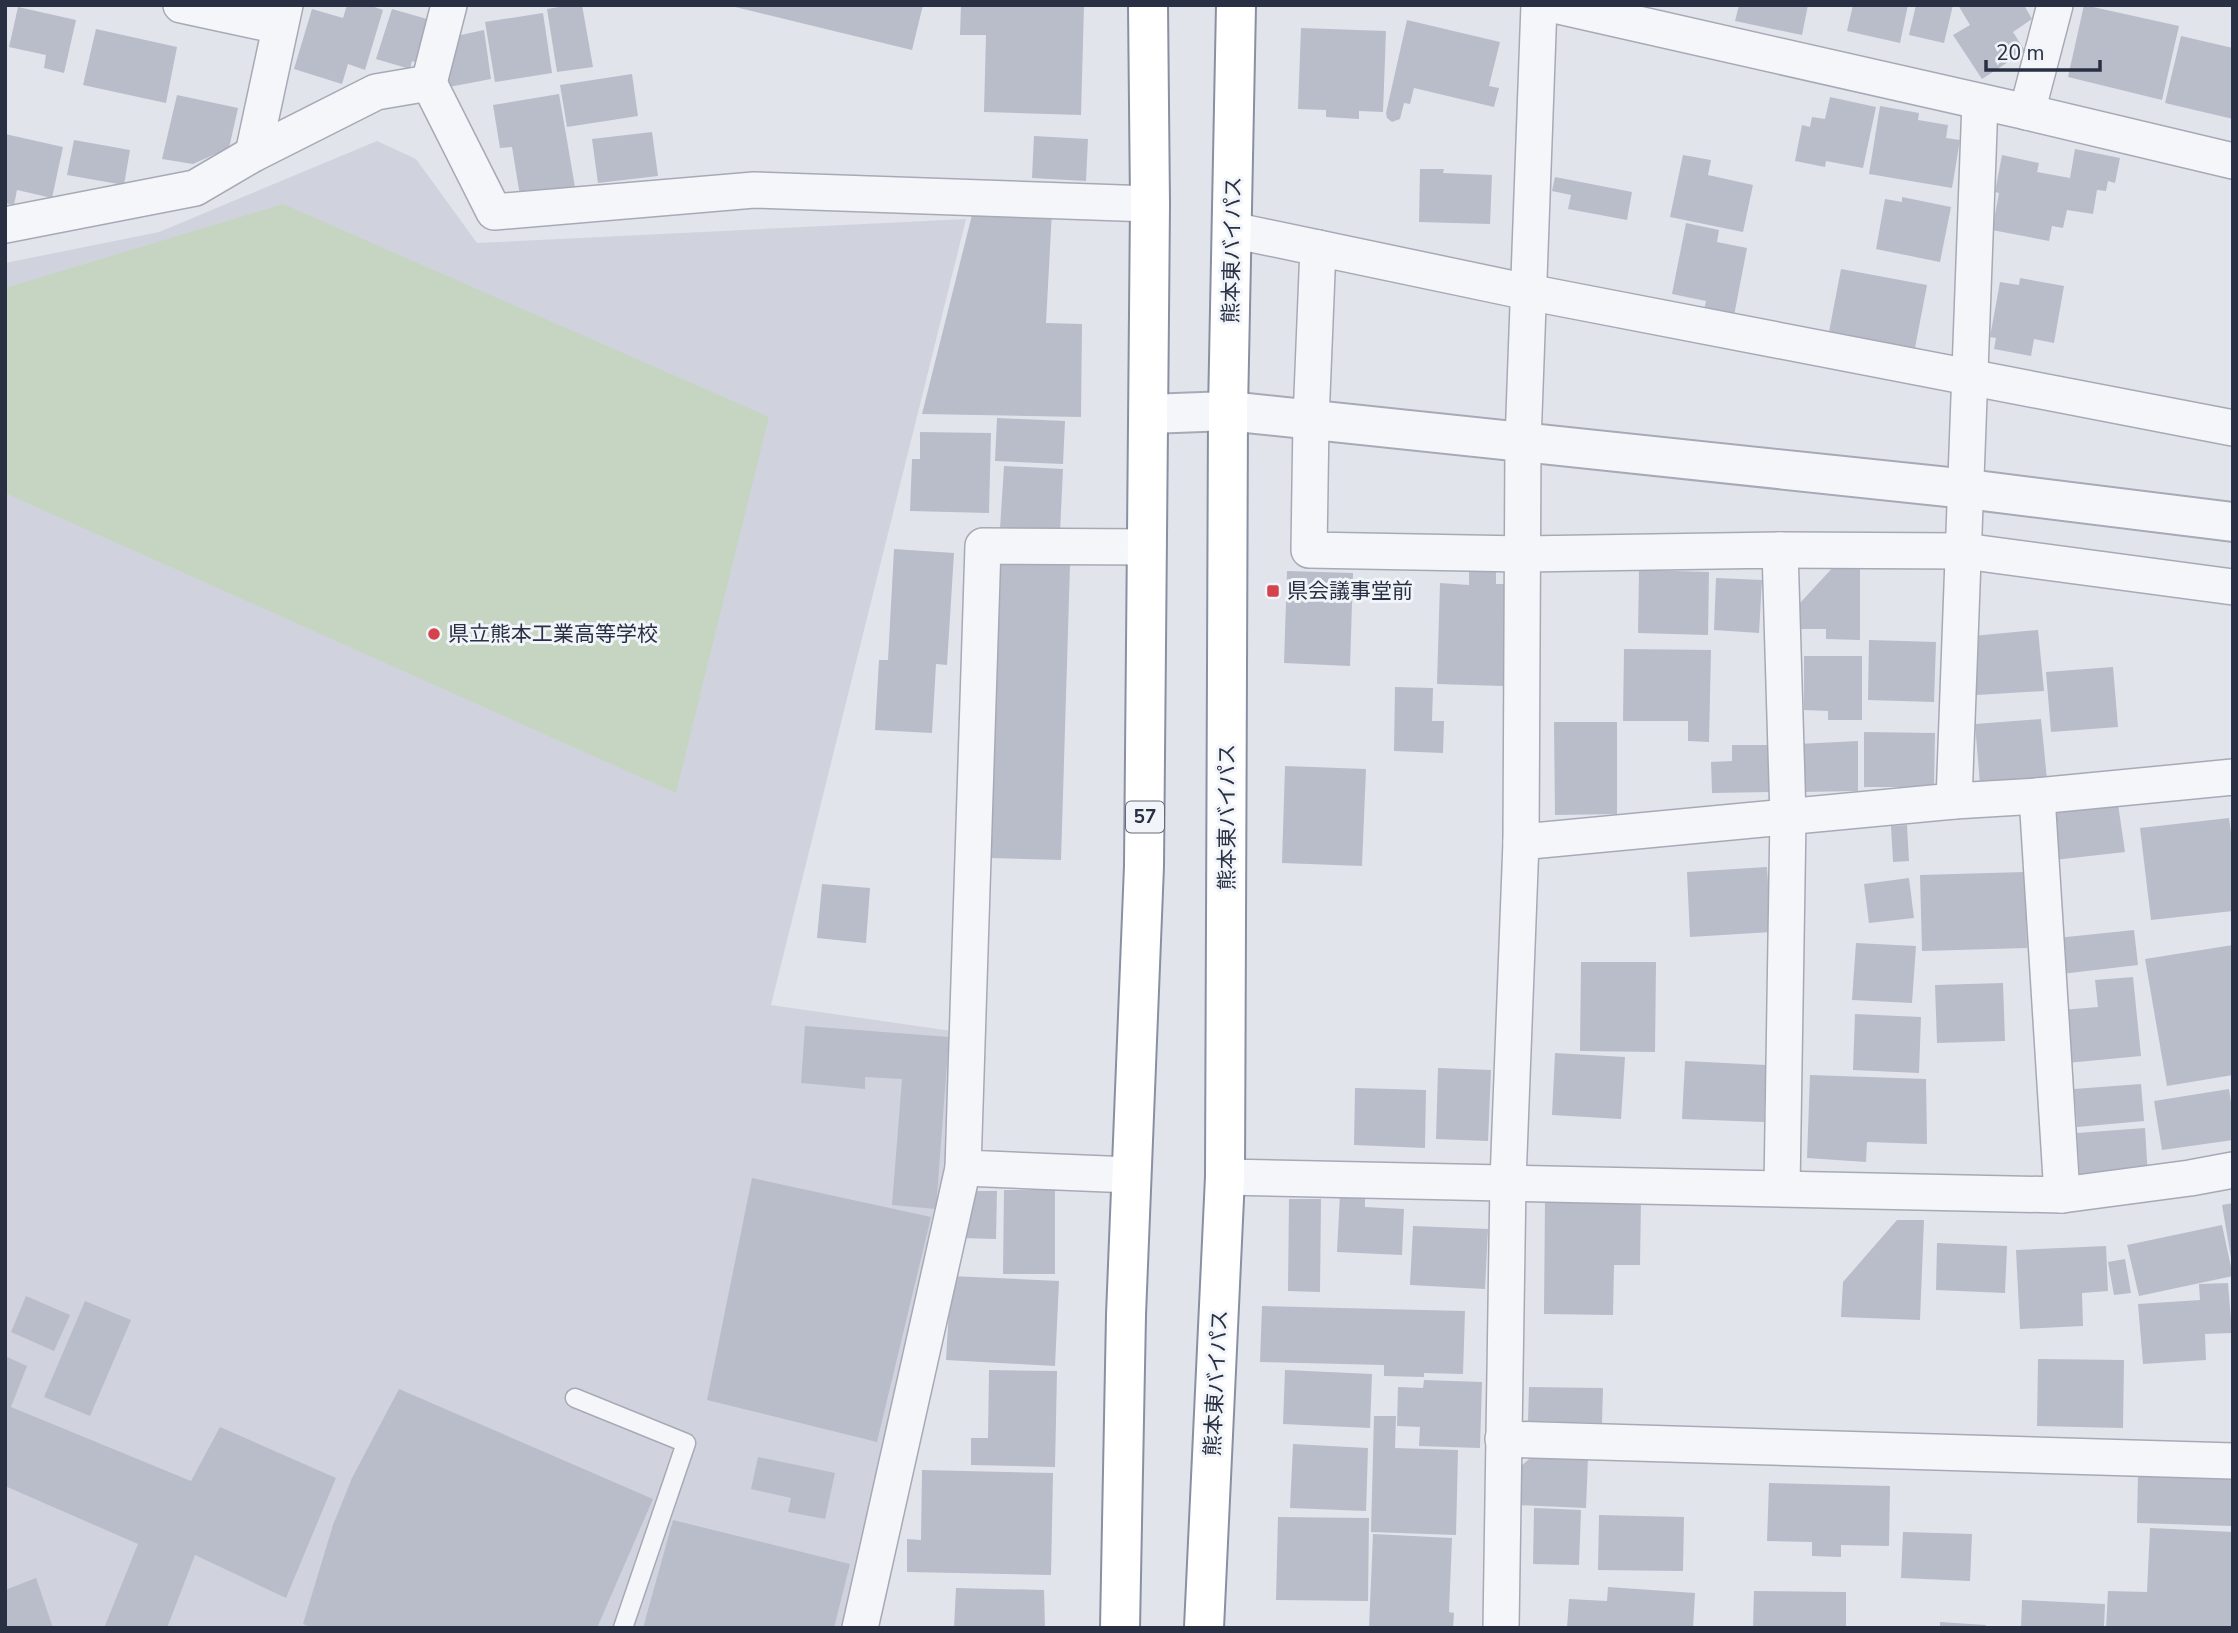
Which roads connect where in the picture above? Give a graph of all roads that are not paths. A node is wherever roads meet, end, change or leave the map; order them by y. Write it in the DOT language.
graph roads {
  1 [pos="181,5"];
  2 [pos="449,5"];
  3 [pos="1148,5"];
  4 [pos="1236,5"];
  5 [pos="1539,5"];
  6 [pos="1554,5"];
  7 [pos="2055,5"];
  8 [pos="282,16"];
  9 [pos="429,83"];
  10 [pos="1980,102"];
  11 [pos="2027,112"];
  12 [pos="253,154"];
  13 [pos="2233,161"];
  14 [pos="1150,204"];
  15 [pos="5,225"];
  16 [pos="1232,230"];
  17 [pos="1318,248"];
  18 [pos="1528,292"];
  19 [pos="1971,377"];
  20 [pos="1228,411"];
  21 [pos="1149,414"];
  22 [pos="1311,420"];
  23 [pos="2233,428"];
  24 [pos="1523,442"];
  25 [pos="1967,489"];
  26 [pos="2233,523"];
  27 [pos="1147,547"];
  28 [pos="1780,550"];
  29 [pos="1964,551"];
  30 [pos="1522,554"];
  31 [pos="2233,587"];
  32 [pos="2233,777"];
  33 [pos="2037,796"];
  34 [pos="1954,801"];
  35 [pos="1788,817"];
  36 [pos="1521,842"];
  37 [pos="963,1168"];
  38 [pos="2233,1170"];
  39 [pos="1131,1175"];
  40 [pos="1225,1177"];
  41 [pos="1508,1181"];
  42 [pos="1782,1188"];
  43 [pos="2062,1195"];
  44 [pos="575,1398"];
  45 [pos="1503,1439"];
  46 [pos="2233,1461"];
  47 [pos="623,1628"];
  48 [pos="860,1628"];
  49 [pos="1120,1628"];
  50 [pos="1204,1628"];
  51 [pos="1501,1628"];
  1 -- 8 [label="street"];
  2 -- 9 [label="street"];
  3 -- 14 [label="highway, 57"];
  4 -- 16 [label="highway, 熊本東バイパス"];
  5 -- 18 [label="street"];
  6 -- 10 [label="street"];
  7 -- 11 [label="street"];
  8 -- 12 [label="street"];
  9 -- 12 [label="street"];
  9 -- 14 [label="street"];
  10 -- 11 [label="street"];
  10 -- 19 [label="street"];
  11 -- 13 [label="street"];
  12 -- 15 [label="street"];
  14 -- 21 [label="highway, 57"];
  16 -- 17 [label="street"];
  16 -- 20 [label="highway, 熊本東バイパス"];
  17 -- 18 [label="street"];
  17 -- 22 [label="street"];
  18 -- 19 [label="street"];
  18 -- 24 [label="street"];
  19 -- 23 [label="street"];
  19 -- 25 [label="street"];
  20 -- 21 [label="street"];
  20 -- 22 [label="street"];
  20 -- 40 [label="highway, 熊本東バイパス"];
  21 -- 27 [label="highway, 57"];
  22 -- 24 [label="street"];
  22 -- 30 [label="street"];
  24 -- 25 [label="street"];
  24 -- 30 [label="street"];
  25 -- 26 [label="street"];
  25 -- 29 [label="street"];
  27 -- 37 [label="street"];
  27 -- 39 [label="highway, 57"];
  28 -- 29 [label="street"];
  28 -- 30 [label="street"];
  28 -- 35 [label="street"];
  29 -- 31 [label="street"];
  29 -- 34 [label="street"];
  30 -- 36 [label="street"];
  32 -- 33 [label="street"];
  33 -- 34 [label="street"];
  33 -- 43 [label="street"];
  34 -- 35 [label="street"];
  35 -- 36 [label="street"];
  35 -- 42 [label="street"];
  36 -- 41 [label="street"];
  37 -- 39 [label="street"];
  37 -- 48 [label="street"];
  38 -- 43 [label="street"];
  39 -- 49 [label="highway, 57"];
  40 -- 41 [label="street"];
  40 -- 50 [label="highway, 熊本東バイパス"];
  41 -- 42 [label="street"];
  41 -- 45 [label="street"];
  42 -- 43 [label="street"];
  44 -- 47 [label="lane"];
  45 -- 46 [label="street"];
  45 -- 51 [label="street"];
}
